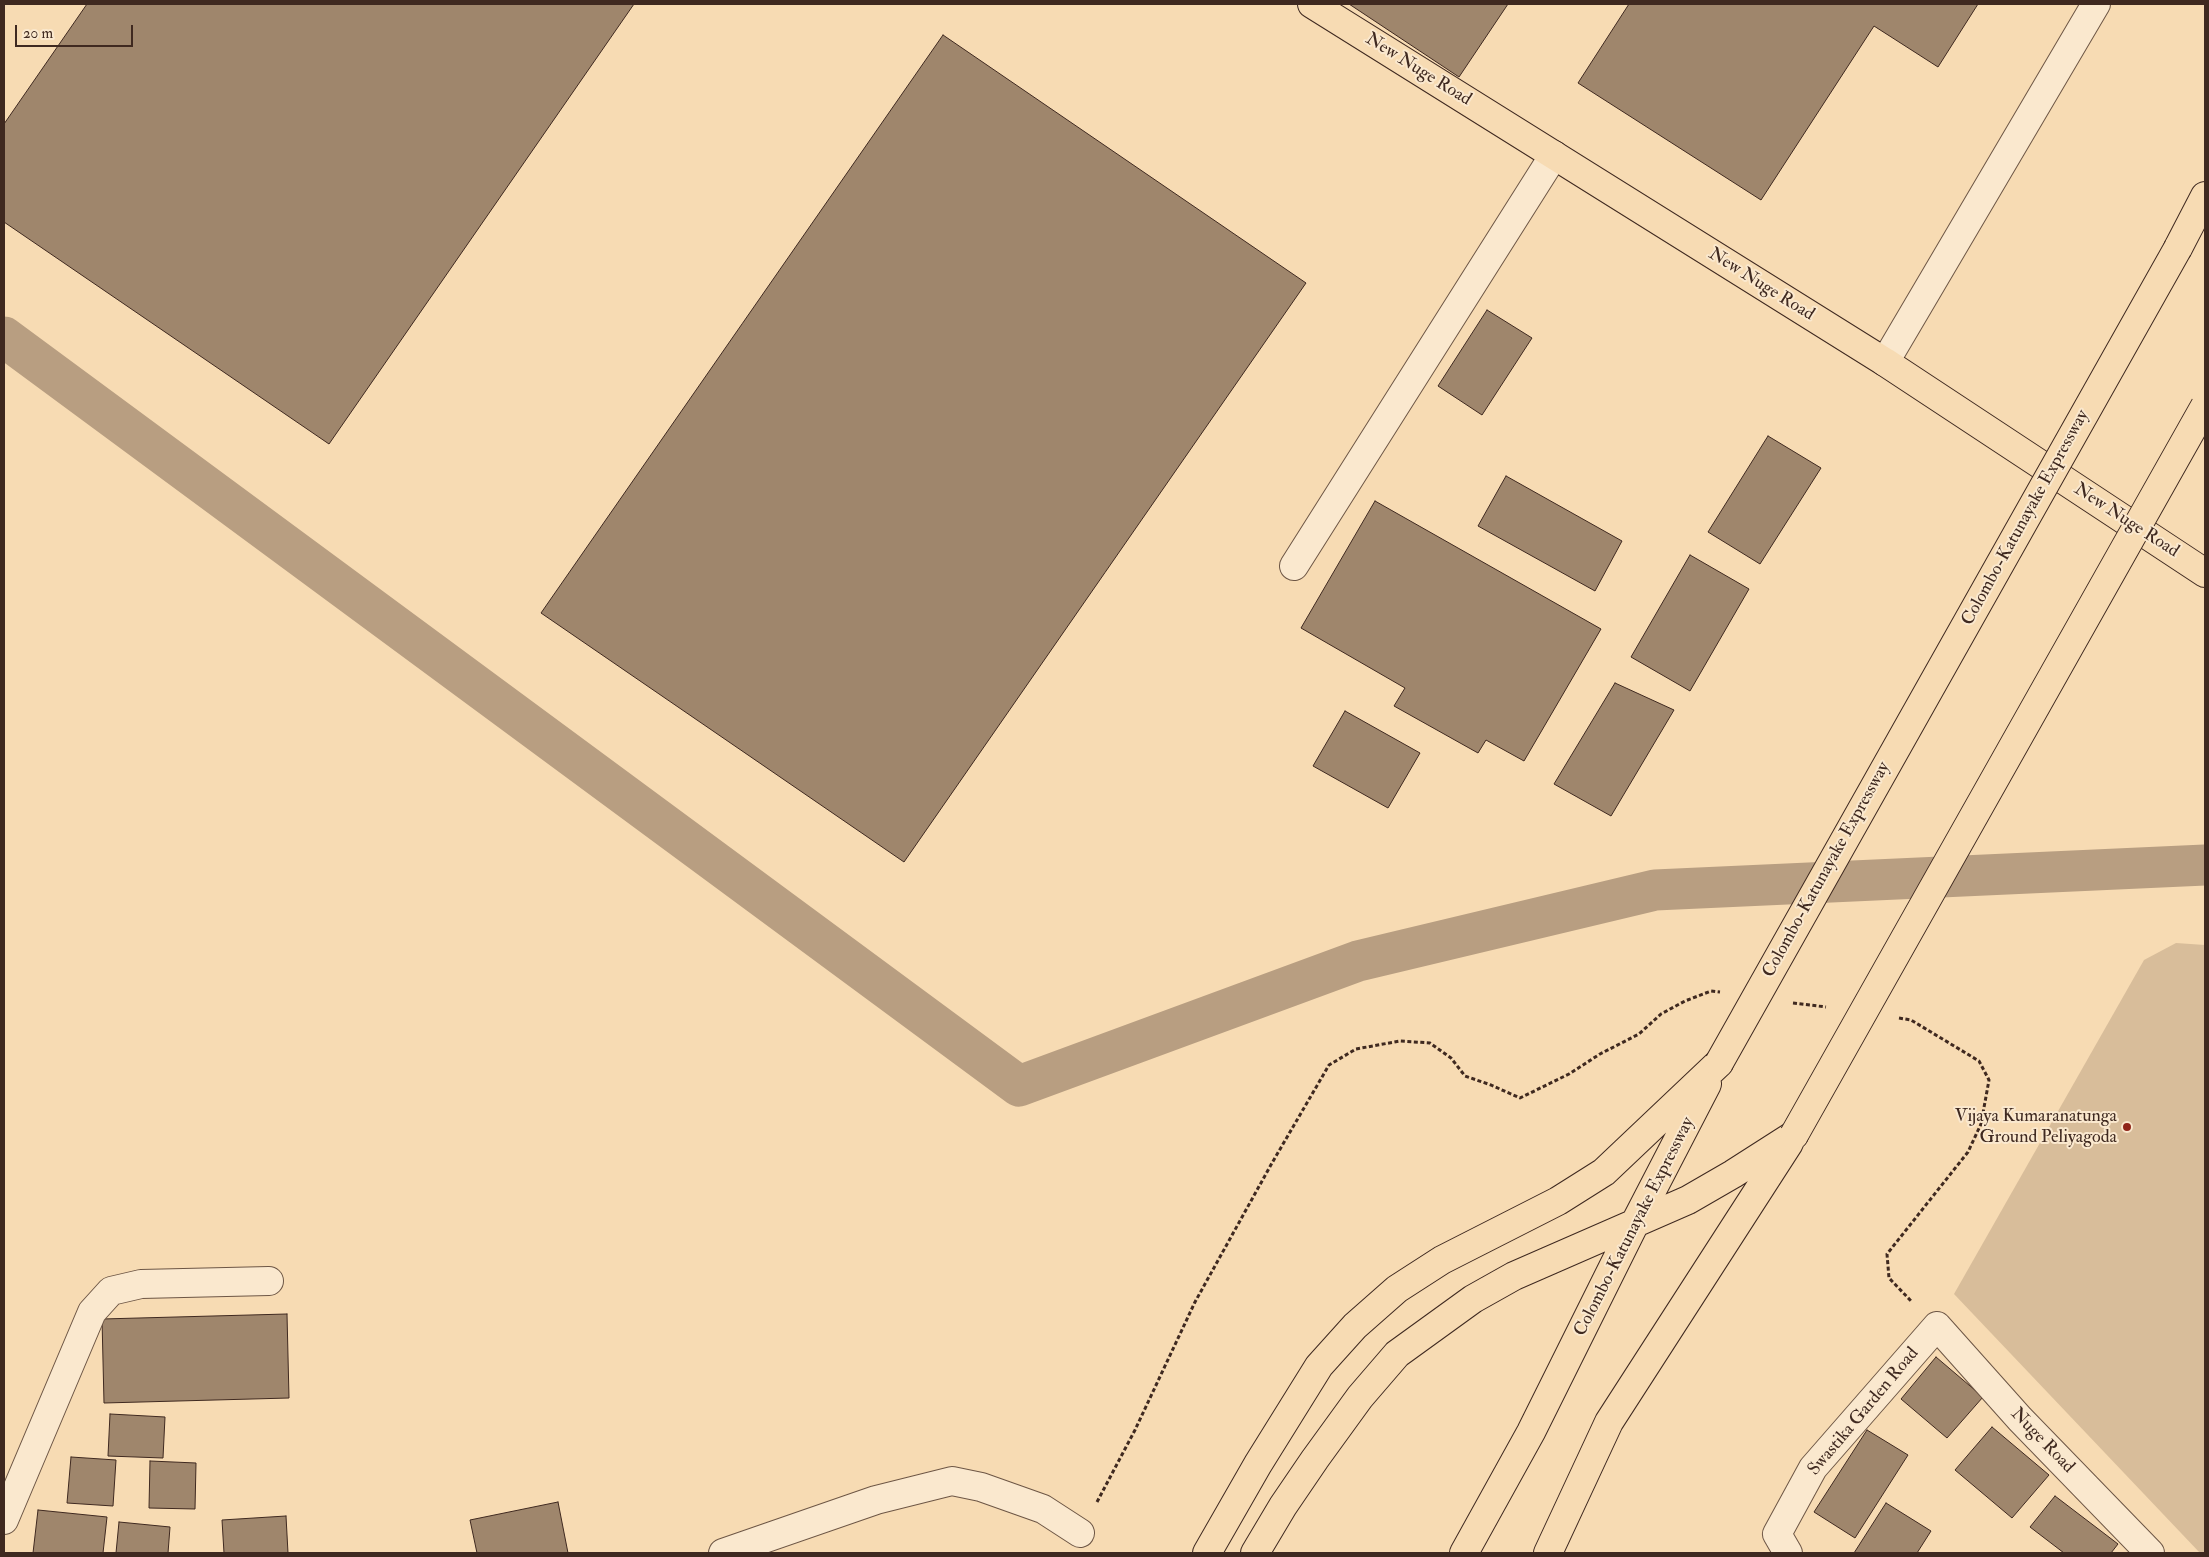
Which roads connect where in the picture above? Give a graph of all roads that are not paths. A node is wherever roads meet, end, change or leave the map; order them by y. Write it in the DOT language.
graph roads {
  1 [pos="1312,4"];
  2 [pos="2096,4"];
  3 [pos="1554,155"];
  4 [pos="2205,196"];
  5 [pos="1885,362"];
  6 [pos="2205,406"];
  7 [pos="1294,566"];
  8 [pos="2205,573"];
  9 [pos="1719,1062"];
  10 [pos="1794,1135"];
  11 [pos="1634,1225"];
  12 [pos="269,1281"];
  13 [pos="1937,1326"];
  14 [pos="4,1520"];
  15 [pos="1080,1534"];
  16 [pos="723,1553"];
  17 [pos="1207,1553"];
  18 [pos="1255,1553"];
  19 [pos="1464,1553"];
  20 [pos="1548,1553"];
  21 [pos="1788,1553"];
  22 [pos="2150,1553"];
  1 -- 3 [label="main road, New Nuge Road"];
  2 -- 5 [label="street"];
  3 -- 5 [label="main road, New Nuge Road"];
  3 -- 7 [label="street"];
  4 -- 9 [label="main road, Colombo-Katunayake Expressway, bridge"];
  5 -- 8 [label="main road, New Nuge Road"];
  6 -- 10 [label="main road, bridge"];
  9 -- 11 [label="main road, Colombo-Katunayake Expressway"];
  9 -- 17 [label="main road"];
  10 -- 11 [label="main road"];
  10 -- 20 [label="main road"];
  11 -- 18 [label="main road"];
  11 -- 19 [label="main road, Colombo-Katunayake Expressway"];
  12 -- 14 [label="street"];
  13 -- 21 [label="street, Swastika Garden Road"];
  13 -- 22 [label="street, Nuge Road"];
  15 -- 16 [label="street"];
}
